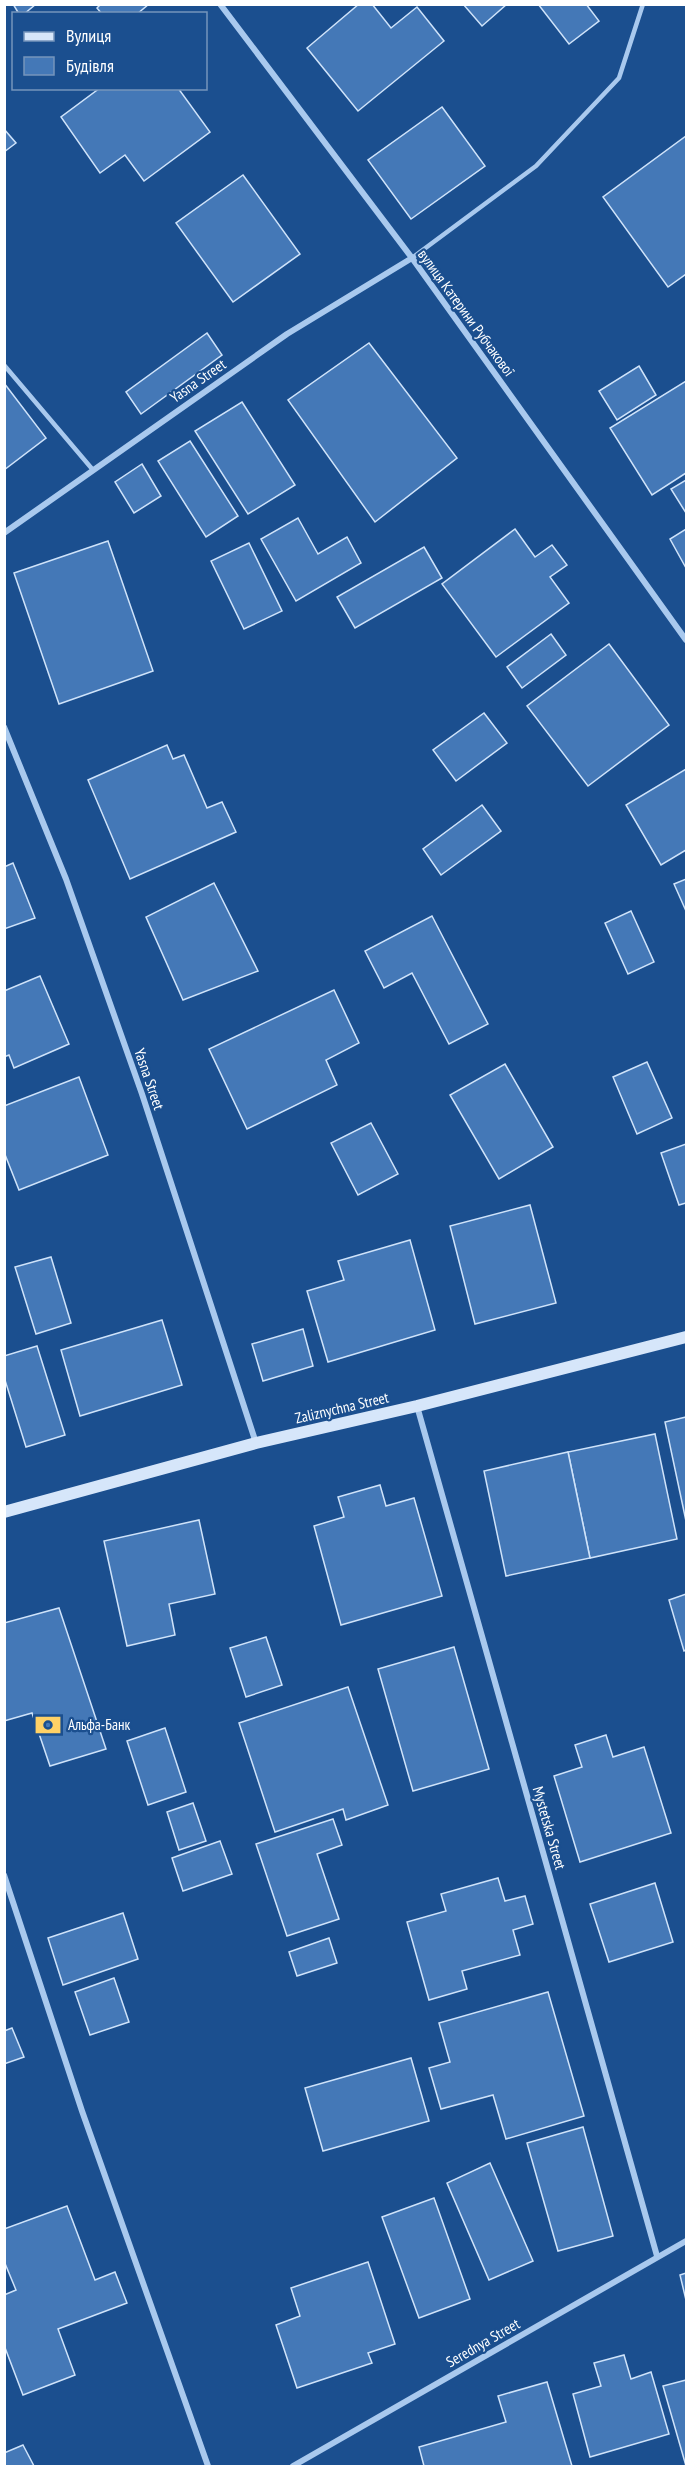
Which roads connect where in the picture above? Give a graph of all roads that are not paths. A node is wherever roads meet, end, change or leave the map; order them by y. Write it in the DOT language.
graph roads {
  1 [pos="220,4"];
  2 [pos="643,4"];
  3 [pos="412,258"];
  4 [pos="4,365"];
  5 [pos="93,470"];
  6 [pos="4,533"];
  7 [pos="687,640"];
  8 [pos="4,727"];
  9 [pos="687,1337"];
  10 [pos="417,1406"];
  11 [pos="256,1443"];
  12 [pos="4,1512"];
  13 [pos="4,1875"];
  14 [pos="687,2241"];
  15 [pos="657,2256"];
  16 [pos="208,2466"];
  17 [pos="293,2466"];
  1 -- 3 [label="street, вулиця Катерини Рубчакової"];
  2 -- 3 [label="lane"];
  3 -- 5 [label="street, Yasna Street"];
  3 -- 7 [label="street, вулиця Катерини Рубчакової"];
  4 -- 5 [label="lane"];
  5 -- 6 [label="street, Yasna Street"];
  8 -- 11 [label="street, Yasna Street"];
  9 -- 10 [label="street, Zaliznychna Street"];
  10 -- 11 [label="street, Zaliznychna Street"];
  10 -- 15 [label="street, Mystetska Street"];
  11 -- 12 [label="street, Zaliznychna Street"];
  13 -- 16 [label="street"];
  14 -- 15 [label="street, Serednya Street"];
  15 -- 17 [label="street, Serednya Street"];
}
